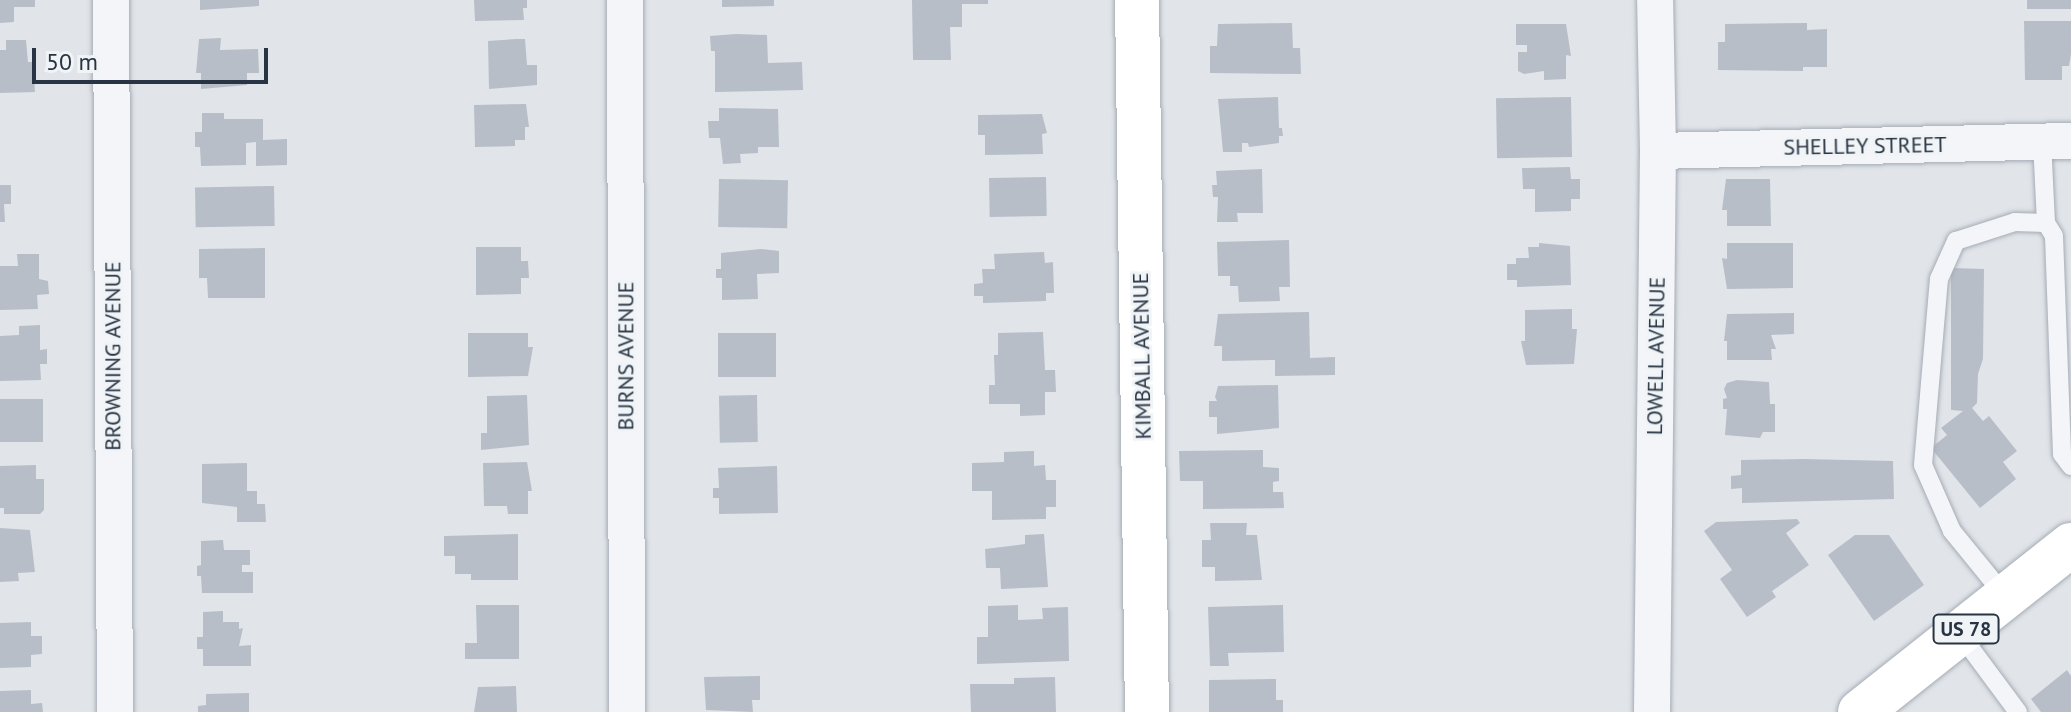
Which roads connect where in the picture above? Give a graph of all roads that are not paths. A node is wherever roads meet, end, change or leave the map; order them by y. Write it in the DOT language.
graph roads {
  1 [pos="111,0"];
  2 [pos="625,0"];
  3 [pos="1137,0"];
  4 [pos="1655,0"];
  5 [pos="2056,141"];
  6 [pos="1658,151"];
  7 [pos="2046,223"];
  8 [pos="2071,466"];
  9 [pos="2071,545"];
  10 [pos="2005,596"];
  11 [pos="1960,634"];
  12 [pos="115,712"];
  13 [pos="627,712"];
  14 [pos="1147,712"];
  15 [pos="1652,712"];
  16 [pos="1860,712"];
  17 [pos="2018,712"];
  1 -- 12 [label="street, BROWNING AVENUE"];
  2 -- 13 [label="street, BURNS AVENUE"];
  3 -- 14 [label="street, KIMBALL AVENUE"];
  4 -- 6 [label="street, LOWELL AVENUE"];
  5 -- 6 [label="street, SHELLEY STREET"];
  5 -- 7 [label="lane"];
  6 -- 15 [label="street, LOWELL AVENUE"];
  7 -- 8 [label="lane"];
  7 -- 10 [label="lane"];
  9 -- 10 [label="street, US 78"];
  10 -- 11 [label="street, US 78"];
  11 -- 16 [label="street, US 78"];
  11 -- 17 [label="lane"];
}
